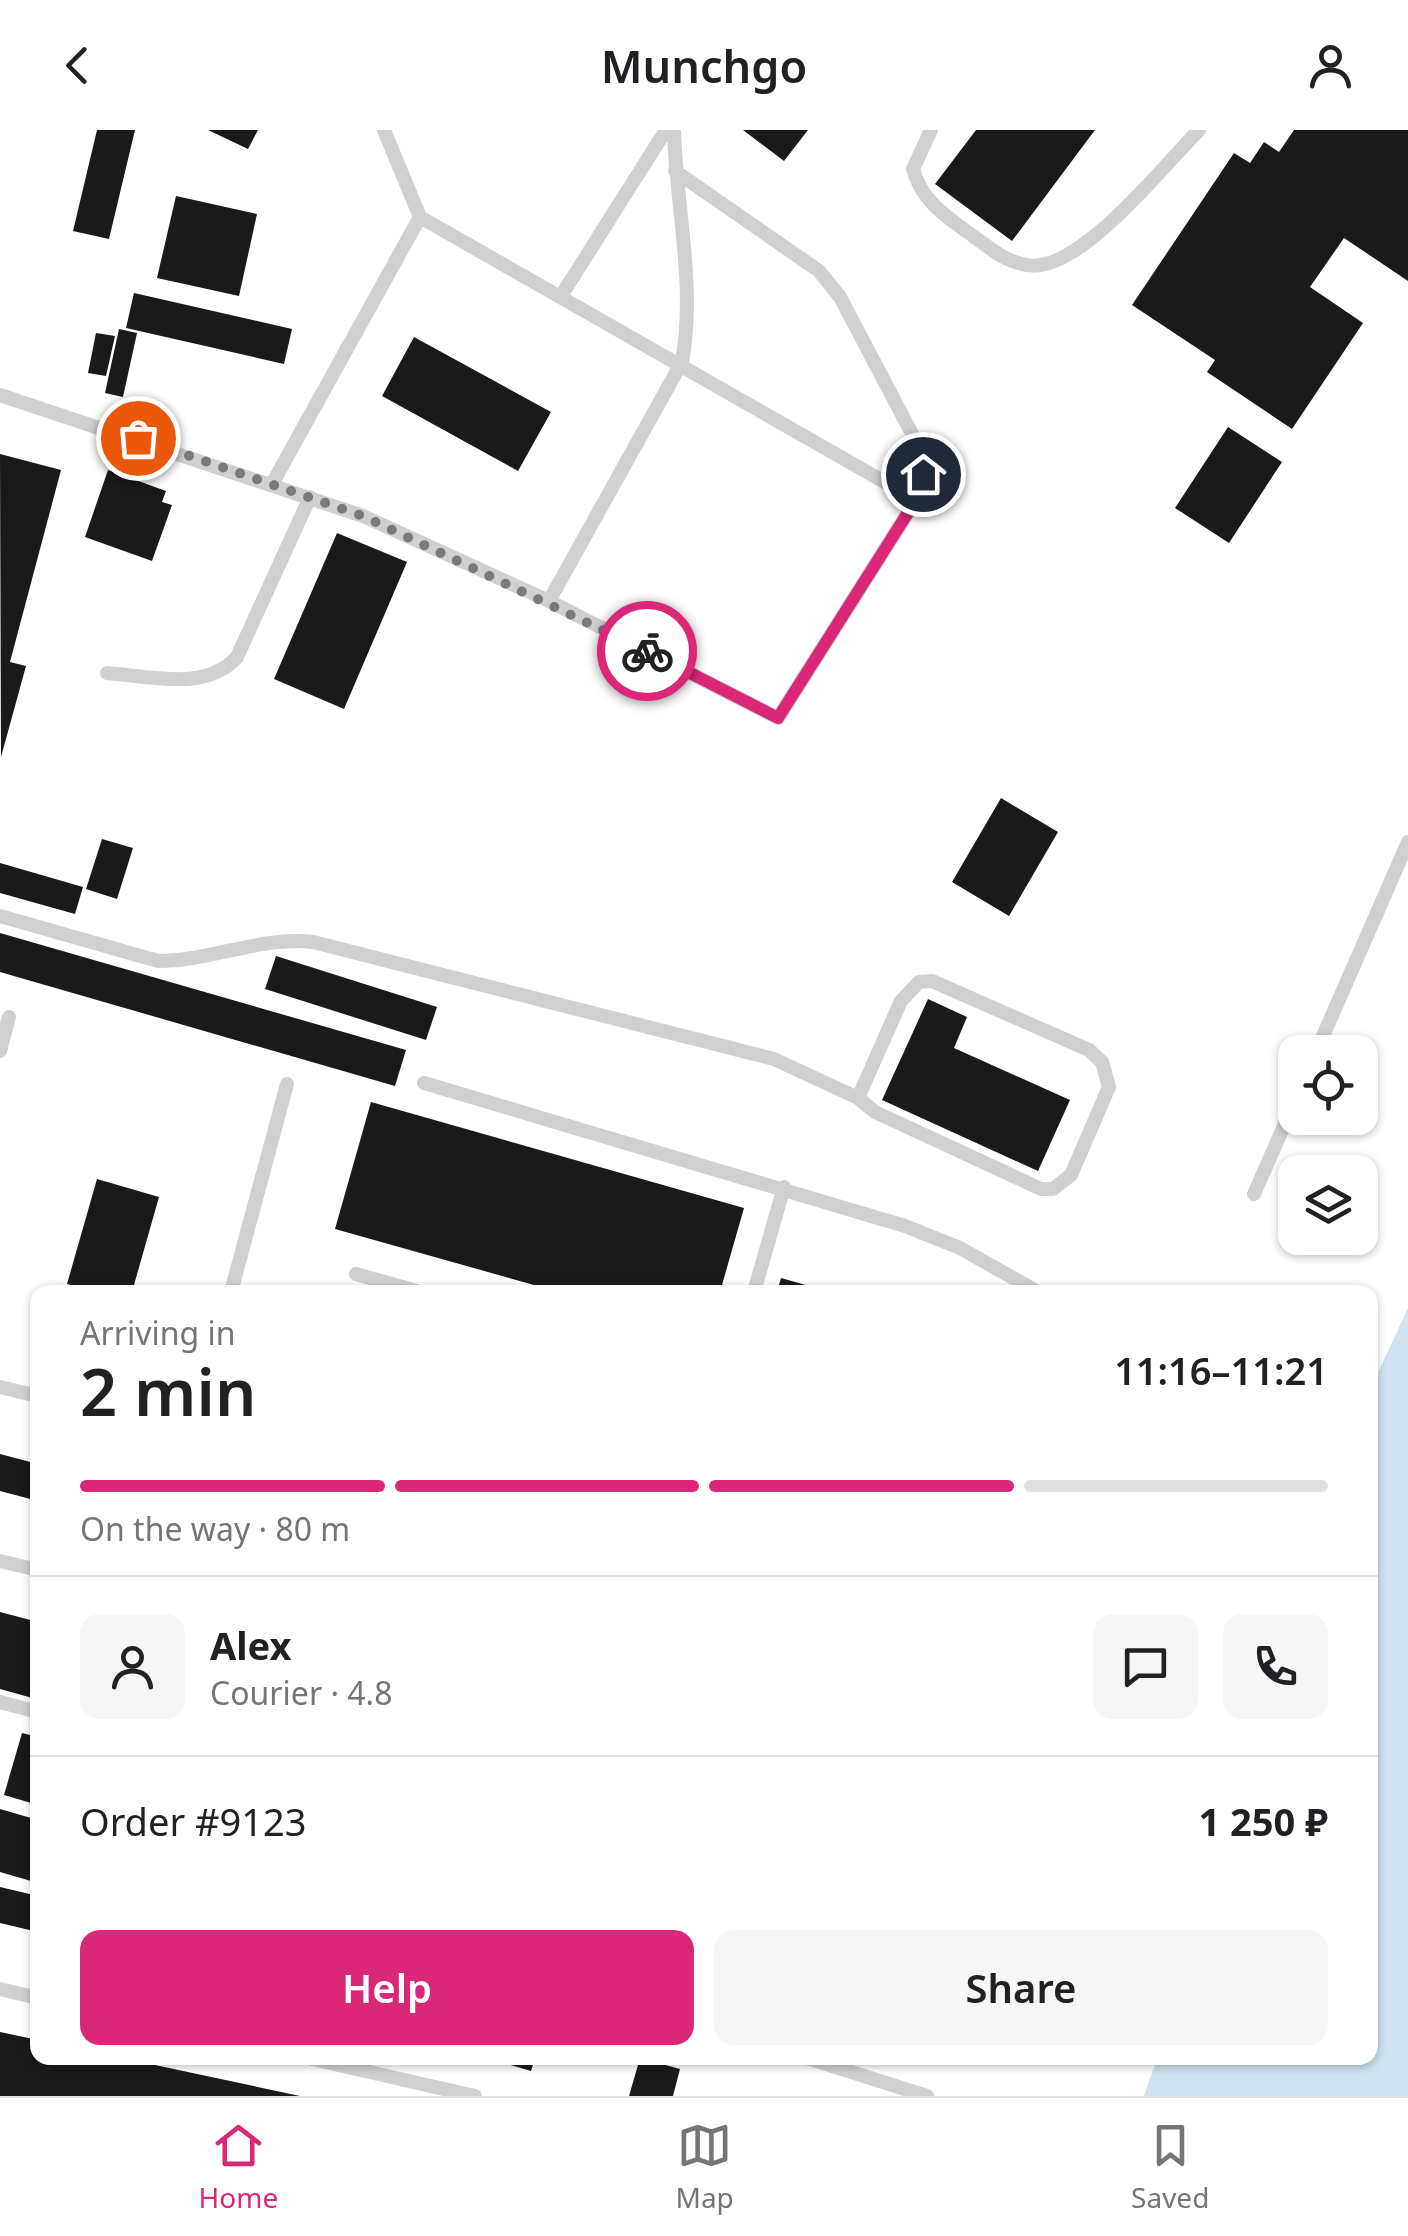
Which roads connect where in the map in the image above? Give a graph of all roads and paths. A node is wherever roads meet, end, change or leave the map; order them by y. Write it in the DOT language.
graph roads {
  1 [pos="384,130"];
  2 [pos="666,130"];
  3 [pos="674,130"];
  4 [pos="931,130"];
  5 [pos="1198,130"];
  6 [pos="675,171"];
  7 [pos="420,217"];
  8 [pos="561,296"];
  9 [pos="682,362"];
  10 [pos="0,395"];
  11 [pos="272,484"];
  12 [pos="310,497"];
  13 [pos="916,500"];
  14 [pos="549,601"];
  15 [pos="106,673"];
  16 [pos="1408,842"];
  17 [pos="0,916"];
  18 [pos="9,1017"];
  19 [pos="1323,1035"];
  20 [pos="0,1051"];
  21 [pos="424,1083"];
  22 [pos="287,1084"];
  23 [pos="858,1098"];
  24 [pos="1280,1135"];
  25 [pos="784,1187"];
  26 [pos="1254,1194"];
  27 [pos="356,1274"];
  28 [pos="233,1285"];
  29 [pos="395,1285"];
  30 [pos="756,1285"];
  31 [pos="1026,1285"];
  32 [pos="0,1387"];
  33 [pos="30,1394"];
  34 [pos="0,1561"];
  35 [pos="30,1568"];
  36 [pos="0,1702"];
  37 [pos="30,1710"];
  38 [pos="0,1990"];
  39 [pos="30,1996"];
  40 [pos="339,2065"];
  41 [pos="829,2065"];
  42 [pos="475,2096"];
  43 [pos="927,2096"];
  1 -- 7 [label="lane"];
  2 -- 8 [label="lane"];
  3 -- 6 [label="lane"];
  4 -- 5 [label="lane"];
  6 -- 9 [label="lane"];
  6 -- 13 [label="lane"];
  7 -- 8 [label="lane"];
  7 -- 11 [label="lane"];
  8 -- 9 [label="lane"];
  9 -- 13 [label="lane"];
  9 -- 14 [label="lane"];
  10 -- 11 [label="lane"];
  11 -- 12 [label="lane"];
  12 -- 14 [label="lane"];
  12 -- 15 [label="lane"];
  13 -- 14 [label="lane"];
  16 -- 19 [label="lane"];
  17 -- 23 [label="lane"];
  18 -- 20 [label="lane"];
  21 -- 25 [label="lane"];
  22 -- 28 [label="lane"];
  23 -- 23 [label="lane"];
  24 -- 26 [label="lane"];
  25 -- 30 [label="lane"];
  25 -- 31 [label="lane"];
  27 -- 29 [label="lane"];
  32 -- 33 [label="lane"];
  34 -- 35 [label="lane"];
  36 -- 37 [label="lane"];
  38 -- 39 [label="lane"];
  40 -- 42 [label="lane"];
  41 -- 43 [label="lane"];
}
